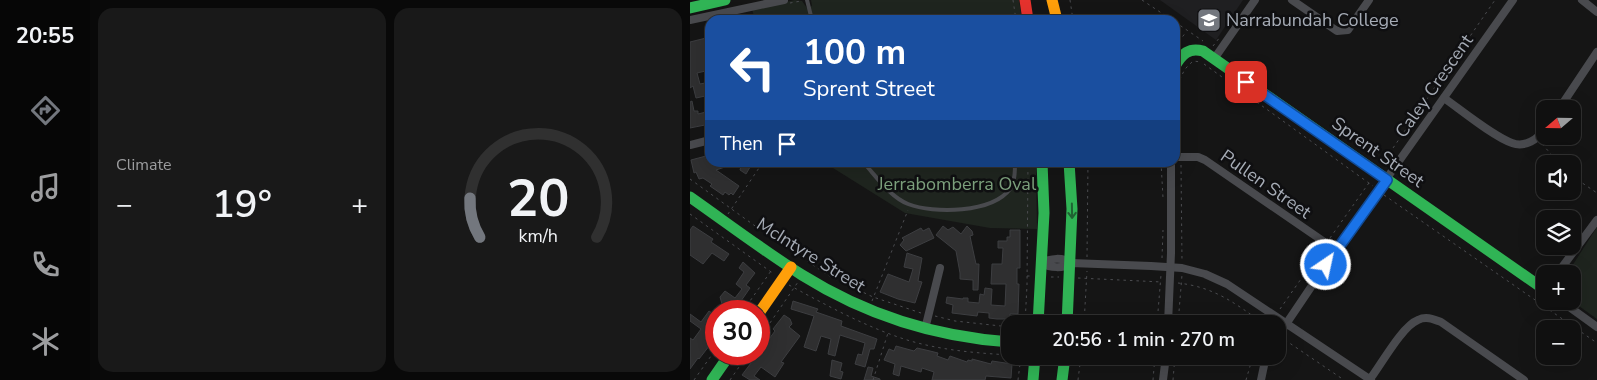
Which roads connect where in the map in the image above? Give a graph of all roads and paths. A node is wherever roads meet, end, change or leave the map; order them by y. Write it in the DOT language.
graph roads {
  1 [pos="725,0"];
  2 [pos="784,0"];
  3 [pos="808,0"];
  4 [pos="1013,0"];
  5 [pos="1024,0"];
  6 [pos="1053,0"];
  7 [pos="1070,0"];
  8 [pos="1142,0"];
  9 [pos="1255,0"];
  10 [pos="1292,0"];
  11 [pos="1369,0"];
  12 [pos="1495,0"];
  13 [pos="1513,0"];
  14 [pos="1582,0"];
  15 [pos="690,8"];
  16 [pos="1597,12"];
  17 [pos="714,15"];
  18 [pos="811,15"];
  19 [pos="1015,15"];
  20 [pos="1027,15"];
  21 [pos="1056,15"];
  22 [pos="1072,15"];
  23 [pos="1164,15"];
  24 [pos="705,17"];
  25 [pos="690,20"];
  26 [pos="1180,25"];
  27 [pos="1187,30"];
  28 [pos="1180,40"];
  29 [pos="1204,42"];
  30 [pos="1597,52"];
  31 [pos="1180,58"];
  32 [pos="1214,59"];
  33 [pos="1180,80"];
  34 [pos="1444,98"];
  35 [pos="1565,100"];
  36 [pos="1536,139"];
  37 [pos="705,141"];
  38 [pos="690,144"];
  39 [pos="1542,145"];
  40 [pos="1551,155"];
  41 [pos="1180,157"];
  42 [pos="760,167"];
  43 [pos="868,167"];
  44 [pos="1015,167"];
  45 [pos="1028,167"];
  46 [pos="1042,167"];
  47 [pos="1069,167"];
  48 [pos="1088,167"];
  49 [pos="1161,167"];
  50 [pos="1171,167"];
  51 [pos="1178,167"];
  52 [pos="1376,172"];
  53 [pos="690,179"];
  54 [pos="1387,180"];
  55 [pos="1581,182"];
  56 [pos="1369,183"];
  57 [pos="1379,191"];
  58 [pos="1597,193"];
  59 [pos="690,197"];
  60 [pos="1163,200"];
  61 [pos="910,204"];
  62 [pos="731,209"];
  63 [pos="690,214"];
  64 [pos="1597,220"];
  65 [pos="724,221"];
  66 [pos="1163,228"];
  67 [pos="1326,244"];
  68 [pos="1336,250"];
  69 [pos="1042,263"];
  70 [pos="1071,263"];
  71 [pos="1087,264"];
  72 [pos="1564,265"];
  73 [pos="791,267"];
  74 [pos="1162,267"];
  75 [pos="1171,267"];
  76 [pos="940,268"];
  77 [pos="1182,268"];
  78 [pos="771,271"];
  79 [pos="802,275"];
  80 [pos="1027,276"];
  81 [pos="1042,276"];
  82 [pos="1070,278"];
  83 [pos="1087,278"];
  84 [pos="781,281"];
  85 [pos="1161,282"];
  86 [pos="1170,282"];
  87 [pos="1181,283"];
  88 [pos="1536,284"];
  89 [pos="794,288"];
  90 [pos="874,297"];
  91 [pos="751,300"];
  92 [pos="768,300"];
  93 [pos="1573,310"];
  94 [pos="928,315"];
  95 [pos="1025,315"];
  96 [pos="1039,315"];
  97 [pos="1068,315"];
  98 [pos="1085,315"];
  99 [pos="1158,315"];
  100 [pos="1168,315"];
  101 [pos="1179,315"];
  102 [pos="1251,315"];
  103 [pos="1276,315"];
  104 [pos="770,323"];
  105 [pos="1288,323"];
  106 [pos="1001,326"];
  107 [pos="1286,326"];
  108 [pos="1597,327"];
  109 [pos="925,329"];
  110 [pos="888,333"];
  111 [pos="1001,341"];
  112 [pos="1286,341"];
  113 [pos="1597,343"];
  114 [pos="1001,354"];
  115 [pos="705,364"];
  116 [pos="722,365"];
  117 [pos="740,365"];
  118 [pos="1020,365"];
  119 [pos="1034,365"];
  120 [pos="1064,365"];
  121 [pos="1080,365"];
  122 [pos="1154,365"];
  123 [pos="1165,365"];
  124 [pos="1174,365"];
  125 [pos="1250,365"];
  126 [pos="1264,365"];
  127 [pos="694,380"];
  128 [pos="712,380"];
  129 [pos="730,380"];
  130 [pos="873,380"];
  131 [pos="1018,380"];
  132 [pos="1033,380"];
  133 [pos="1062,380"];
  134 [pos="1078,380"];
  135 [pos="1153,380"];
  136 [pos="1163,380"];
  137 [pos="1173,380"];
  138 [pos="1246,380"];
  139 [pos="1261,380"];
  140 [pos="1344,380"];
  141 [pos="1371,380"];
  142 [pos="1524,380"];
  1 -- 15 [label="street"];
  2 -- 17 [label="street"];
  3 -- 18 [label="lane"];
  4 -- 19 [label="path"];
  5 -- 20 [label="street"];
  6 -- 21 [label="street"];
  7 -- 22 [label="path"];
  8 -- 23 [label="path"];
  9 -- 32 [label="street"];
  10 -- 11 [label="street"];
  12 -- 52 [label="path"];
  13 -- 34 [label="street, Caley Crescent"];
  14 -- 16 [label="street"];
  24 -- 25 [label="street"];
  26 -- 27 [label="path"];
  27 -- 28 [label="path"];
  27 -- 29 [label="path"];
  30 -- 35 [label="street"];
  31 -- 32 [label="street, Sprent Street"];
  32 -- 52 [label="street, Sprent Street"];
  33 -- 56 [label="path"];
  34 -- 36 [label="street"];
  34 -- 54 [label="street, Caley Crescent"];
  37 -- 38 [label="street"];
  39 -- 40 [label="path"];
  41 -- 67 [label="street, Pullen Street"];
  42 -- 62 [label="path"];
  43 -- 61 [label="lane"];
  44 -- 61 [label="lane"];
  45 -- 80 [label="path"];
  46 -- 69 [label="street"];
  47 -- 70 [label="street, one-way"];
  48 -- 71 [label="path"];
  49 -- 60 [label="path"];
  50 -- 75 [label="street"];
  51 -- 77 [label="path"];
  52 -- 54 [label="street, Sprent Street"];
  52 -- 56 [label="path"];
  53 -- 62 [label="path"];
  54 -- 57 [label="street, Caley Crescent"];
  54 -- 88 [label="street, Sprent Street"];
  55 -- 58 [label="path"];
  56 -- 57 [label="path"];
  56 -- 67 [label="path"];
  57 -- 68 [label="street, Caley Crescent"];
  57 -- 113 [label="path"];
  59 -- 65 [label="street, McIntyre Street"];
  61 -- 90 [label="path"];
  62 -- 65 [label="path"];
  62 -- 90 [label="path"];
  63 -- 78 [label="path"];
  64 -- 72 [label="street"];
  65 -- 73 [label="street, McIntyre Street"];
  66 -- 74 [label="path"];
  67 -- 68 [label="street, Pullen Street"];
  67 -- 103 [label="path"];
  68 -- 105 [label="street, Caley Crescent"];
  69 -- 70 [label="street"];
  69 -- 81 [label="street"];
  70 -- 71 [label="street"];
  70 -- 82 [label="street"];
  71 -- 74 [label="street"];
  71 -- 83 [label="path"];
  73 -- 79 [label="street, McIntyre Street"];
  73 -- 84 [label="street"];
  74 -- 75 [label="street"];
  74 -- 85 [label="path"];
  75 -- 77 [label="street"];
  75 -- 86 [label="street"];
  76 -- 94 [label="street"];
  77 -- 87 [label="path"];
  77 -- 103 [label="street"];
  78 -- 84 [label="path"];
  78 -- 91 [label="path"];
  79 -- 89 [label="path"];
  79 -- 109 [label="street, McIntyre Street"];
  80 -- 81 [label="path"];
  80 -- 95 [label="path"];
  81 -- 82 [label="path"];
  81 -- 96 [label="street"];
  82 -- 83 [label="path"];
  82 -- 97 [label="street"];
  83 -- 85 [label="path"];
  83 -- 98 [label="path"];
  84 -- 89 [label="path"];
  84 -- 92 [label="street"];
  85 -- 99 [label="path"];
  86 -- 87 [label="path"];
  86 -- 100 [label="street"];
  87 -- 101 [label="path"];
  87 -- 102 [label="path"];
  89 -- 104 [label="path"];
  89 -- 110 [label="path"];
  90 -- 94 [label="path"];
  93 -- 108 [label="street"];
  94 -- 106 [label="path"];
  94 -- 109 [label="street"];
  105 -- 107 [label="street, Caley Crescent"];
  105 -- 141 [label="street"];
  109 -- 111 [label="street, McIntyre Street"];
  110 -- 114 [label="path"];
  110 -- 130 [label="path"];
  112 -- 140 [label="path"];
  115 -- 127 [label="path"];
  116 -- 128 [label="street"];
  117 -- 129 [label="path"];
  118 -- 131 [label="path"];
  119 -- 132 [label="street"];
  120 -- 133 [label="street"];
  121 -- 134 [label="path"];
  122 -- 135 [label="path"];
  123 -- 136 [label="street"];
  124 -- 137 [label="path"];
  125 -- 138 [label="path"];
  126 -- 139 [label="street"];
  141 -- 142 [label="street"];
}
